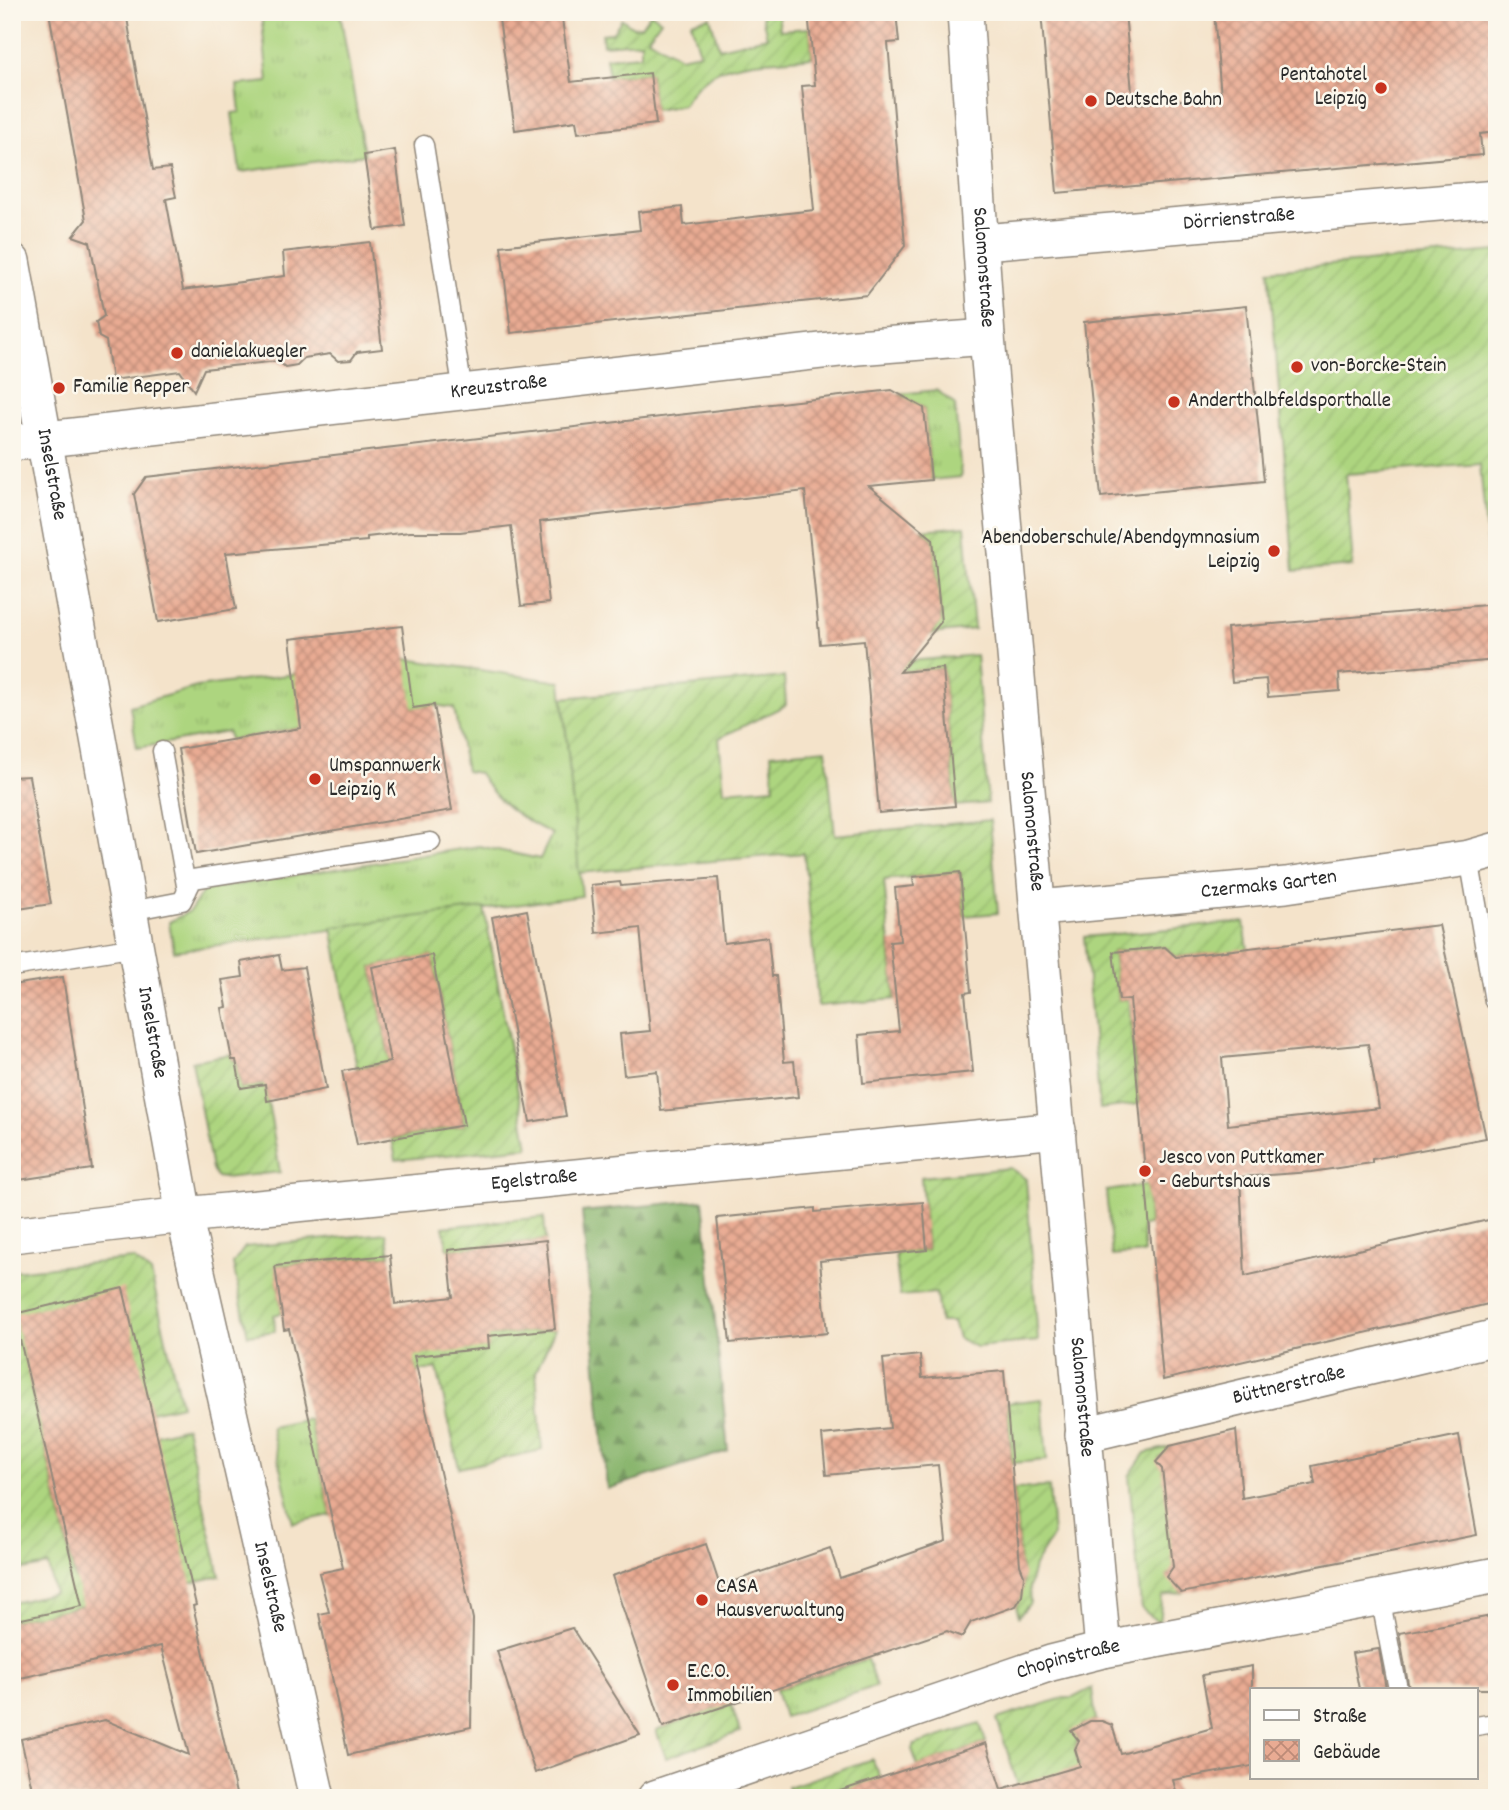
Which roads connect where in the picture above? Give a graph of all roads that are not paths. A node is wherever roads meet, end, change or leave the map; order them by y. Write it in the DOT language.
graph roads {
  1 [pos="965,12"];
  2 [pos="424,145"];
  3 [pos="1497,198"];
  4 [pos="983,242"];
  5 [pos="12,261"];
  6 [pos="987,337"];
  7 [pos="463,392"];
  8 [pos="29,440"];
  9 [pos="162,751"];
  10 [pos="431,842"];
  11 [pos="1483,854"];
  12 [pos="187,891"];
  13 [pos="1039,908"];
  14 [pos="130,911"];
  15 [pos="136,947"];
  16 [pos="12,967"];
  17 [pos="1494,1001"];
  18 [pos="1058,1130"];
  19 [pos="184,1215"];
  20 [pos="12,1235"];
  21 [pos="1497,1337"];
  22 [pos="1083,1435"];
  23 [pos="1497,1575"];
  24 [pos="1380,1597"];
  25 [pos="1103,1650"];
  26 [pos="1398,1688"];
  27 [pos="1478,1727"];
  28 [pos="1497,1730"];
  29 [pos="317,1798"];
  30 [pos="655,1798"];
  1 -- 4 [label="street, Salomonstraße"];
  2 -- 7 [label="lane"];
  3 -- 4 [label="street, Dörrienstraße"];
  4 -- 6 [label="street, Salomonstraße"];
  5 -- 8 [label="street, Inselstraße"];
  6 -- 7 [label="street, Kreuzstraße"];
  6 -- 13 [label="street, Salomonstraße"];
  7 -- 8 [label="street, Kreuzstraße"];
  8 -- 14 [label="street, Inselstraße"];
  9 -- 12 [label="lane"];
  10 -- 12 [label="lane"];
  11 -- 13 [label="street, Czermaks Garten"];
  11 -- 17 [label="lane"];
  12 -- 14 [label="lane"];
  13 -- 18 [label="street, Salomonstraße"];
  14 -- 15 [label="street, Inselstraße"];
  15 -- 16 [label="lane"];
  15 -- 19 [label="street, Inselstraße"];
  18 -- 19 [label="street, Egelstraße"];
  18 -- 22 [label="street, Salomonstraße"];
  19 -- 20 [label="street, Egelstraße"];
  19 -- 29 [label="street, Inselstraße"];
  21 -- 22 [label="street, Büttnerstraße"];
  22 -- 25 [label="street, Salomonstraße"];
  23 -- 24 [label="street, Chopinstraße"];
  24 -- 25 [label="street, Chopinstraße"];
  24 -- 26 [label="lane"];
  25 -- 30 [label="street, Chopinstraße"];
  27 -- 28 [label="lane"];
}
